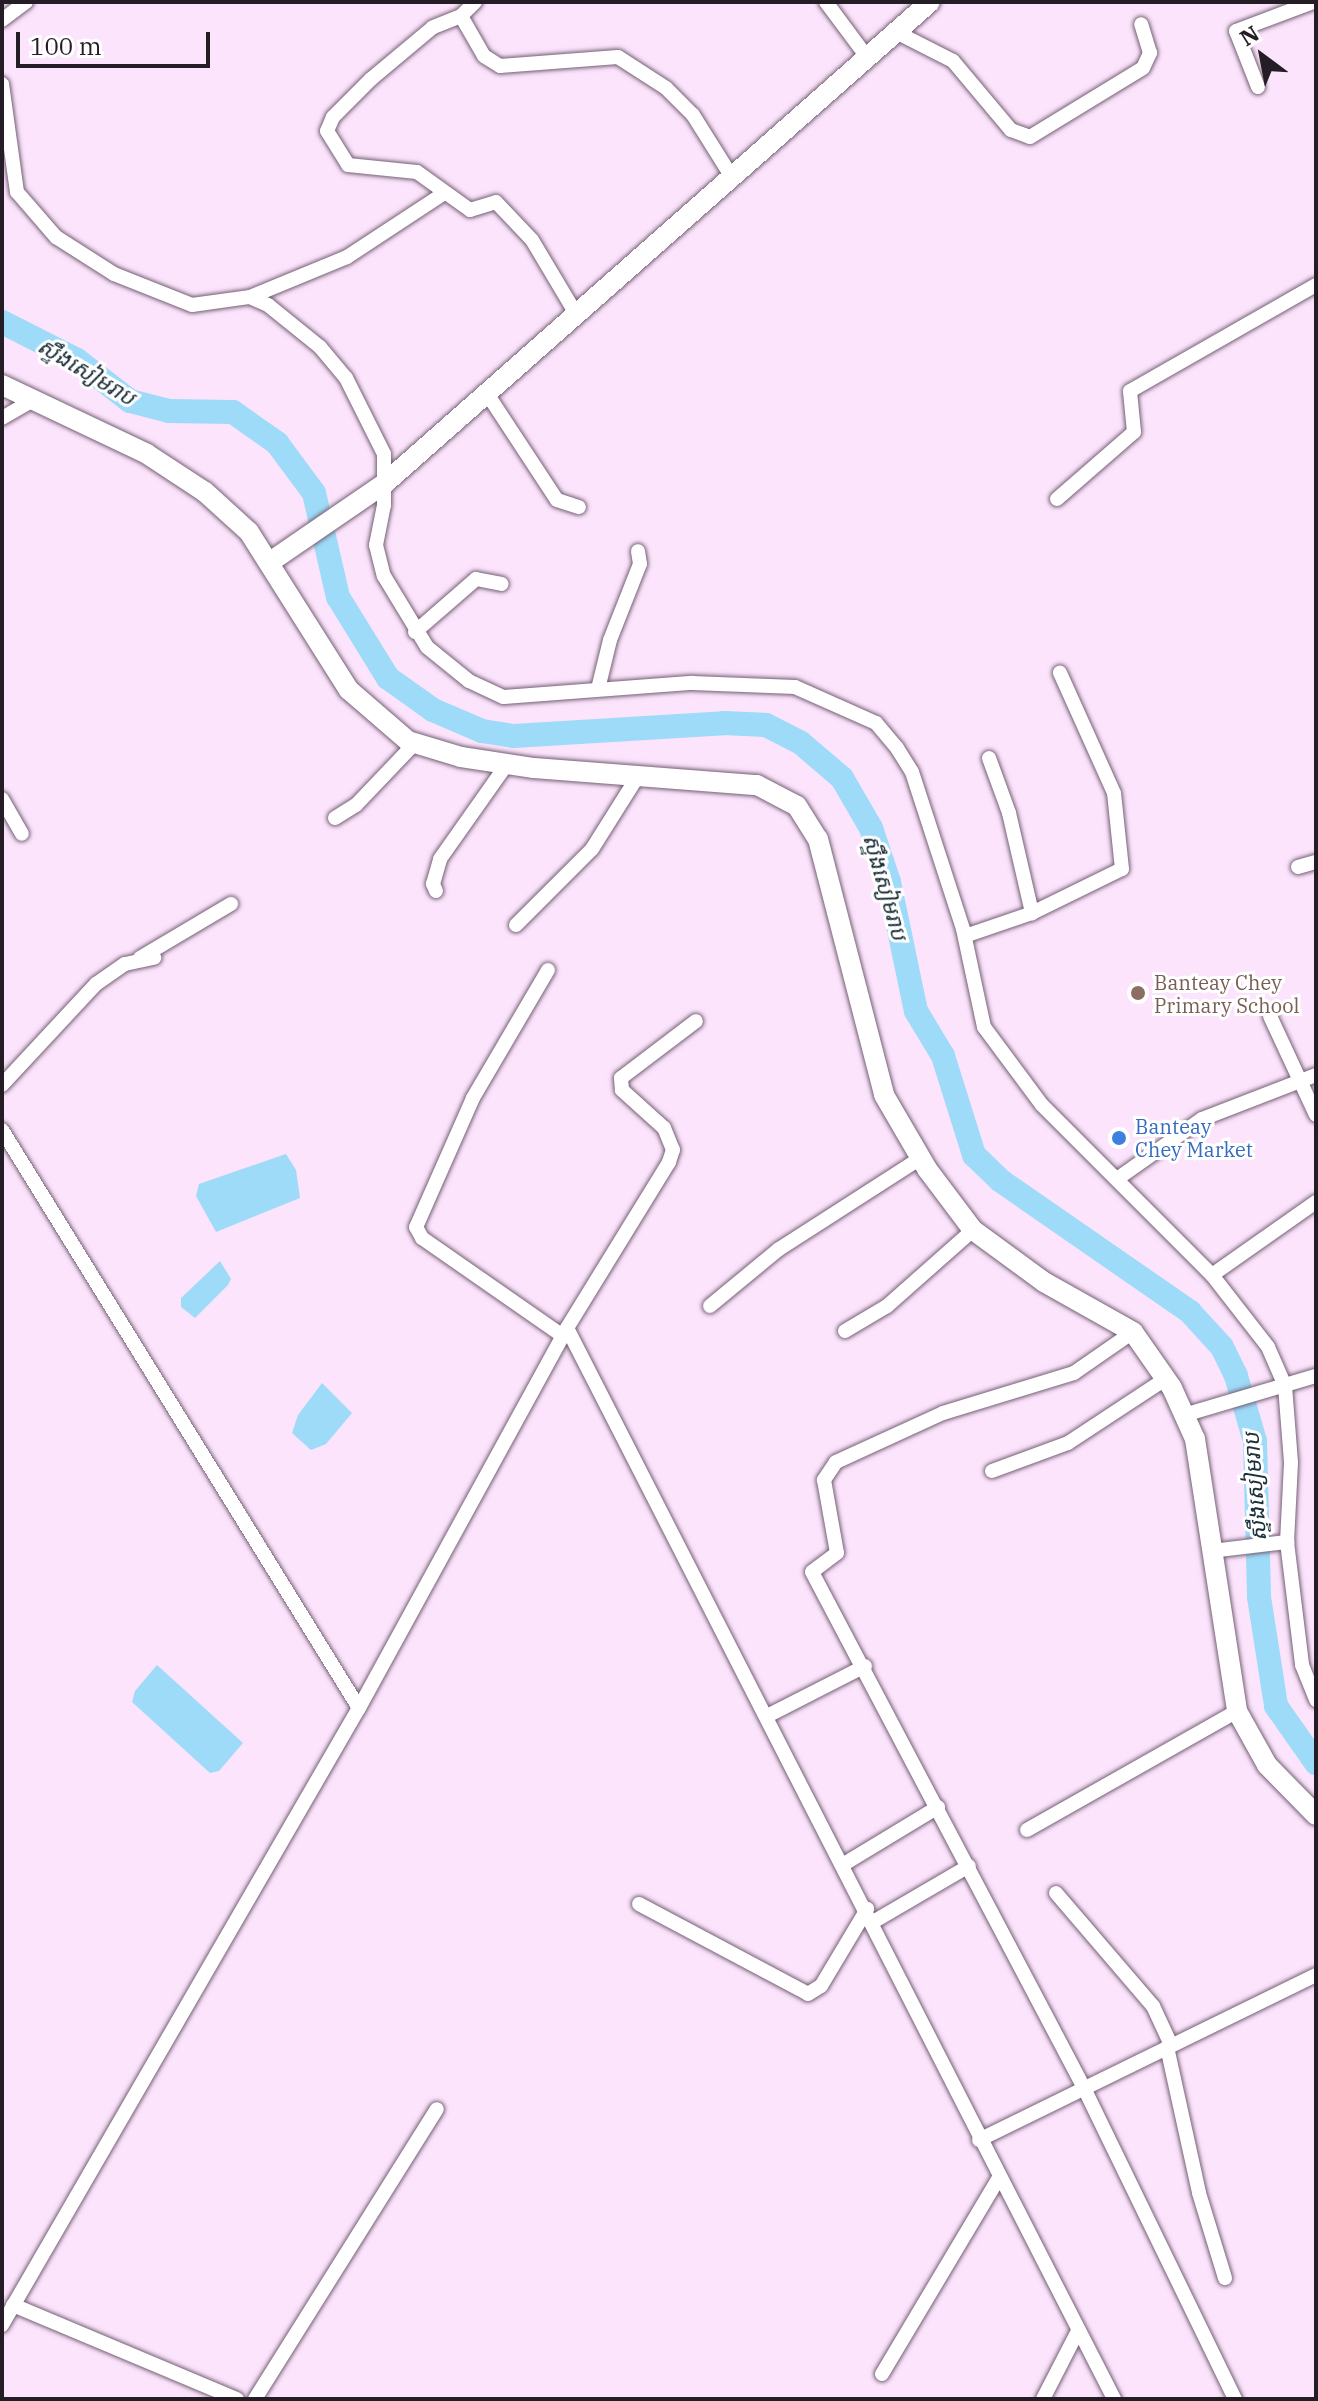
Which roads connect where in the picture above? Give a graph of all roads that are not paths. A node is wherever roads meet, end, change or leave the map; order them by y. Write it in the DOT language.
graph roads {
  1 [pos="26,2"];
  2 [pos="826,2"];
  3 [pos="930,2"];
  4 [pos="1313,2"];
  5 [pos="473,3"];
  6 [pos="461,16"];
  7 [pos="2,20"];
  8 [pos="1141,24"];
  9 [pos="896,32"];
  10 [pos="867,57"];
  11 [pos="2,84"];
  12 [pos="1258,87"];
  13 [pos="730,174"];
  14 [pos="443,194"];
  15 [pos="1316,285"];
  16 [pos="250,297"];
  17 [pos="575,312"];
  18 [pos="2,385"];
  19 [pos="486,392"];
  20 [pos="31,401"];
  21 [pos="2,418"];
  22 [pos="378,488"];
  23 [pos="1057,499"];
  24 [pos="579,507"];
  25 [pos="638,551"];
  26 [pos="270,562"];
  27 [pos="502,584"];
  28 [pos="415,632"];
  29 [pos="1060,673"];
  30 [pos="598,689"];
  31 [pos="415,743"];
  32 [pos="989,758"];
  33 [pos="507,764"];
  34 [pos="636,779"];
  35 [pos="2,799"];
  36 [pos="335,818"];
  37 [pos="22,834"];
  38 [pos="1316,862"];
  39 [pos="1298,867"];
  40 [pos="436,891"];
  41 [pos="231,904"];
  42 [pos="1032,913"];
  43 [pos="516,925"];
  44 [pos="965,936"];
  45 [pos="548,970"];
  46 [pos="1270,1016"];
  47 [pos="696,1021"];
  48 [pos="1316,1075"];
  49 [pos="1298,1082"];
  50 [pos="2,1085"];
  51 [pos="1316,1115"];
  52 [pos="2,1130"];
  53 [pos="921,1158"];
  54 [pos="1117,1179"];
  55 [pos="1316,1202"];
  56 [pos="973,1230"];
  57 [pos="1212,1275"];
  58 [pos="710,1306"];
  59 [pos="845,1331"];
  60 [pos="565,1332"];
  61 [pos="1133,1332"];
  62 [pos="1316,1376"];
  63 [pos="1167,1378"];
  64 [pos="1285,1386"];
  65 [pos="1184,1415"];
  66 [pos="992,1471"];
  67 [pos="1281,1542"];
  68 [pos="1211,1551"];
  69 [pos="1309,1662"];
  70 [pos="865,1666"];
  71 [pos="1316,1700"];
  72 [pos="359,1708"];
  73 [pos="1237,1711"];
  74 [pos="767,1716"];
  75 [pos="938,1807"];
  76 [pos="1316,1815"];
  77 [pos="1027,1830"];
  78 [pos="844,1864"];
  79 [pos="969,1866"];
  80 [pos="1056,1893"];
  81 [pos="639,1904"];
  82 [pos="870,1915"];
  83 [pos="1316,1975"];
  84 [pos="1169,2046"];
  85 [pos="1083,2086"];
  86 [pos="437,2109"];
  87 [pos="979,2140"];
  88 [pos="999,2178"];
  89 [pos="1225,2278"];
  90 [pos="13,2305"];
  91 [pos="2,2325"];
  92 [pos="1078,2331"];
  93 [pos="882,2374"];
  94 [pos="237,2399"];
  95 [pos="255,2399"];
  96 [pos="1043,2399"];
  97 [pos="1114,2399"];
  98 [pos="1235,2399"];
  1 -- 7 [label="street"];
  2 -- 10 [label="street"];
  3 -- 9 [label="street"];
  4 -- 12 [label="street"];
  5 -- 6 [label="street"];
  6 -- 13 [label="street"];
  6 -- 14 [label="street"];
  8 -- 9 [label="street"];
  9 -- 10 [label="street"];
  10 -- 13 [label="street"];
  11 -- 16 [label="street"];
  13 -- 17 [label="street"];
  14 -- 16 [label="street"];
  14 -- 17 [label="street"];
  15 -- 23 [label="street"];
  16 -- 22 [label="street"];
  17 -- 19 [label="street"];
  18 -- 20 [label="street"];
  19 -- 22 [label="street"];
  19 -- 24 [label="street"];
  20 -- 21 [label="street"];
  20 -- 26 [label="street"];
  22 -- 26 [label="street"];
  22 -- 28 [label="street"];
  25 -- 30 [label="street"];
  26 -- 31 [label="street"];
  27 -- 28 [label="street"];
  28 -- 30 [label="street"];
  29 -- 42 [label="street"];
  30 -- 44 [label="street"];
  31 -- 33 [label="street"];
  31 -- 36 [label="street"];
  32 -- 42 [label="street"];
  33 -- 34 [label="street"];
  33 -- 40 [label="street"];
  34 -- 43 [label="street"];
  34 -- 53 [label="street"];
  35 -- 37 [label="street"];
  38 -- 39 [label="street"];
  41 -- 50 [label="street"];
  42 -- 44 [label="street"];
  44 -- 54 [label="street"];
  45 -- 60 [label="street"];
  46 -- 49 [label="street"];
  47 -- 60 [label="street"];
  48 -- 49 [label="street"];
  49 -- 51 [label="street"];
  49 -- 54 [label="street"];
  52 -- 72 [label="street"];
  53 -- 56 [label="street"];
  53 -- 58 [label="street"];
  54 -- 57 [label="street"];
  55 -- 57 [label="street"];
  56 -- 59 [label="street"];
  56 -- 61 [label="street"];
  57 -- 64 [label="street"];
  60 -- 72 [label="street"];
  60 -- 74 [label="street"];
  61 -- 63 [label="street"];
  61 -- 70 [label="street"];
  62 -- 64 [label="street"];
  63 -- 65 [label="street"];
  63 -- 66 [label="street"];
  64 -- 65 [label="street"];
  64 -- 67 [label="street"];
  65 -- 68 [label="street"];
  67 -- 68 [label="street"];
  67 -- 69 [label="street"];
  68 -- 73 [label="street"];
  69 -- 71 [label="street"];
  70 -- 74 [label="street"];
  70 -- 75 [label="street"];
  72 -- 90 [label="street"];
  73 -- 76 [label="street"];
  73 -- 77 [label="street"];
  74 -- 78 [label="street"];
  75 -- 78 [label="street"];
  75 -- 79 [label="street"];
  78 -- 82 [label="street"];
  79 -- 82 [label="street"];
  79 -- 85 [label="street"];
  80 -- 84 [label="street"];
  81 -- 82 [label="street"];
  82 -- 87 [label="street"];
  83 -- 84 [label="street"];
  84 -- 85 [label="street"];
  84 -- 89 [label="street"];
  85 -- 87 [label="street"];
  85 -- 98 [label="street"];
  86 -- 95 [label="street"];
  87 -- 88 [label="street"];
  88 -- 92 [label="street"];
  88 -- 93 [label="street"];
  90 -- 91 [label="street"];
  90 -- 94 [label="street"];
  92 -- 96 [label="street"];
  92 -- 97 [label="street"];
}
